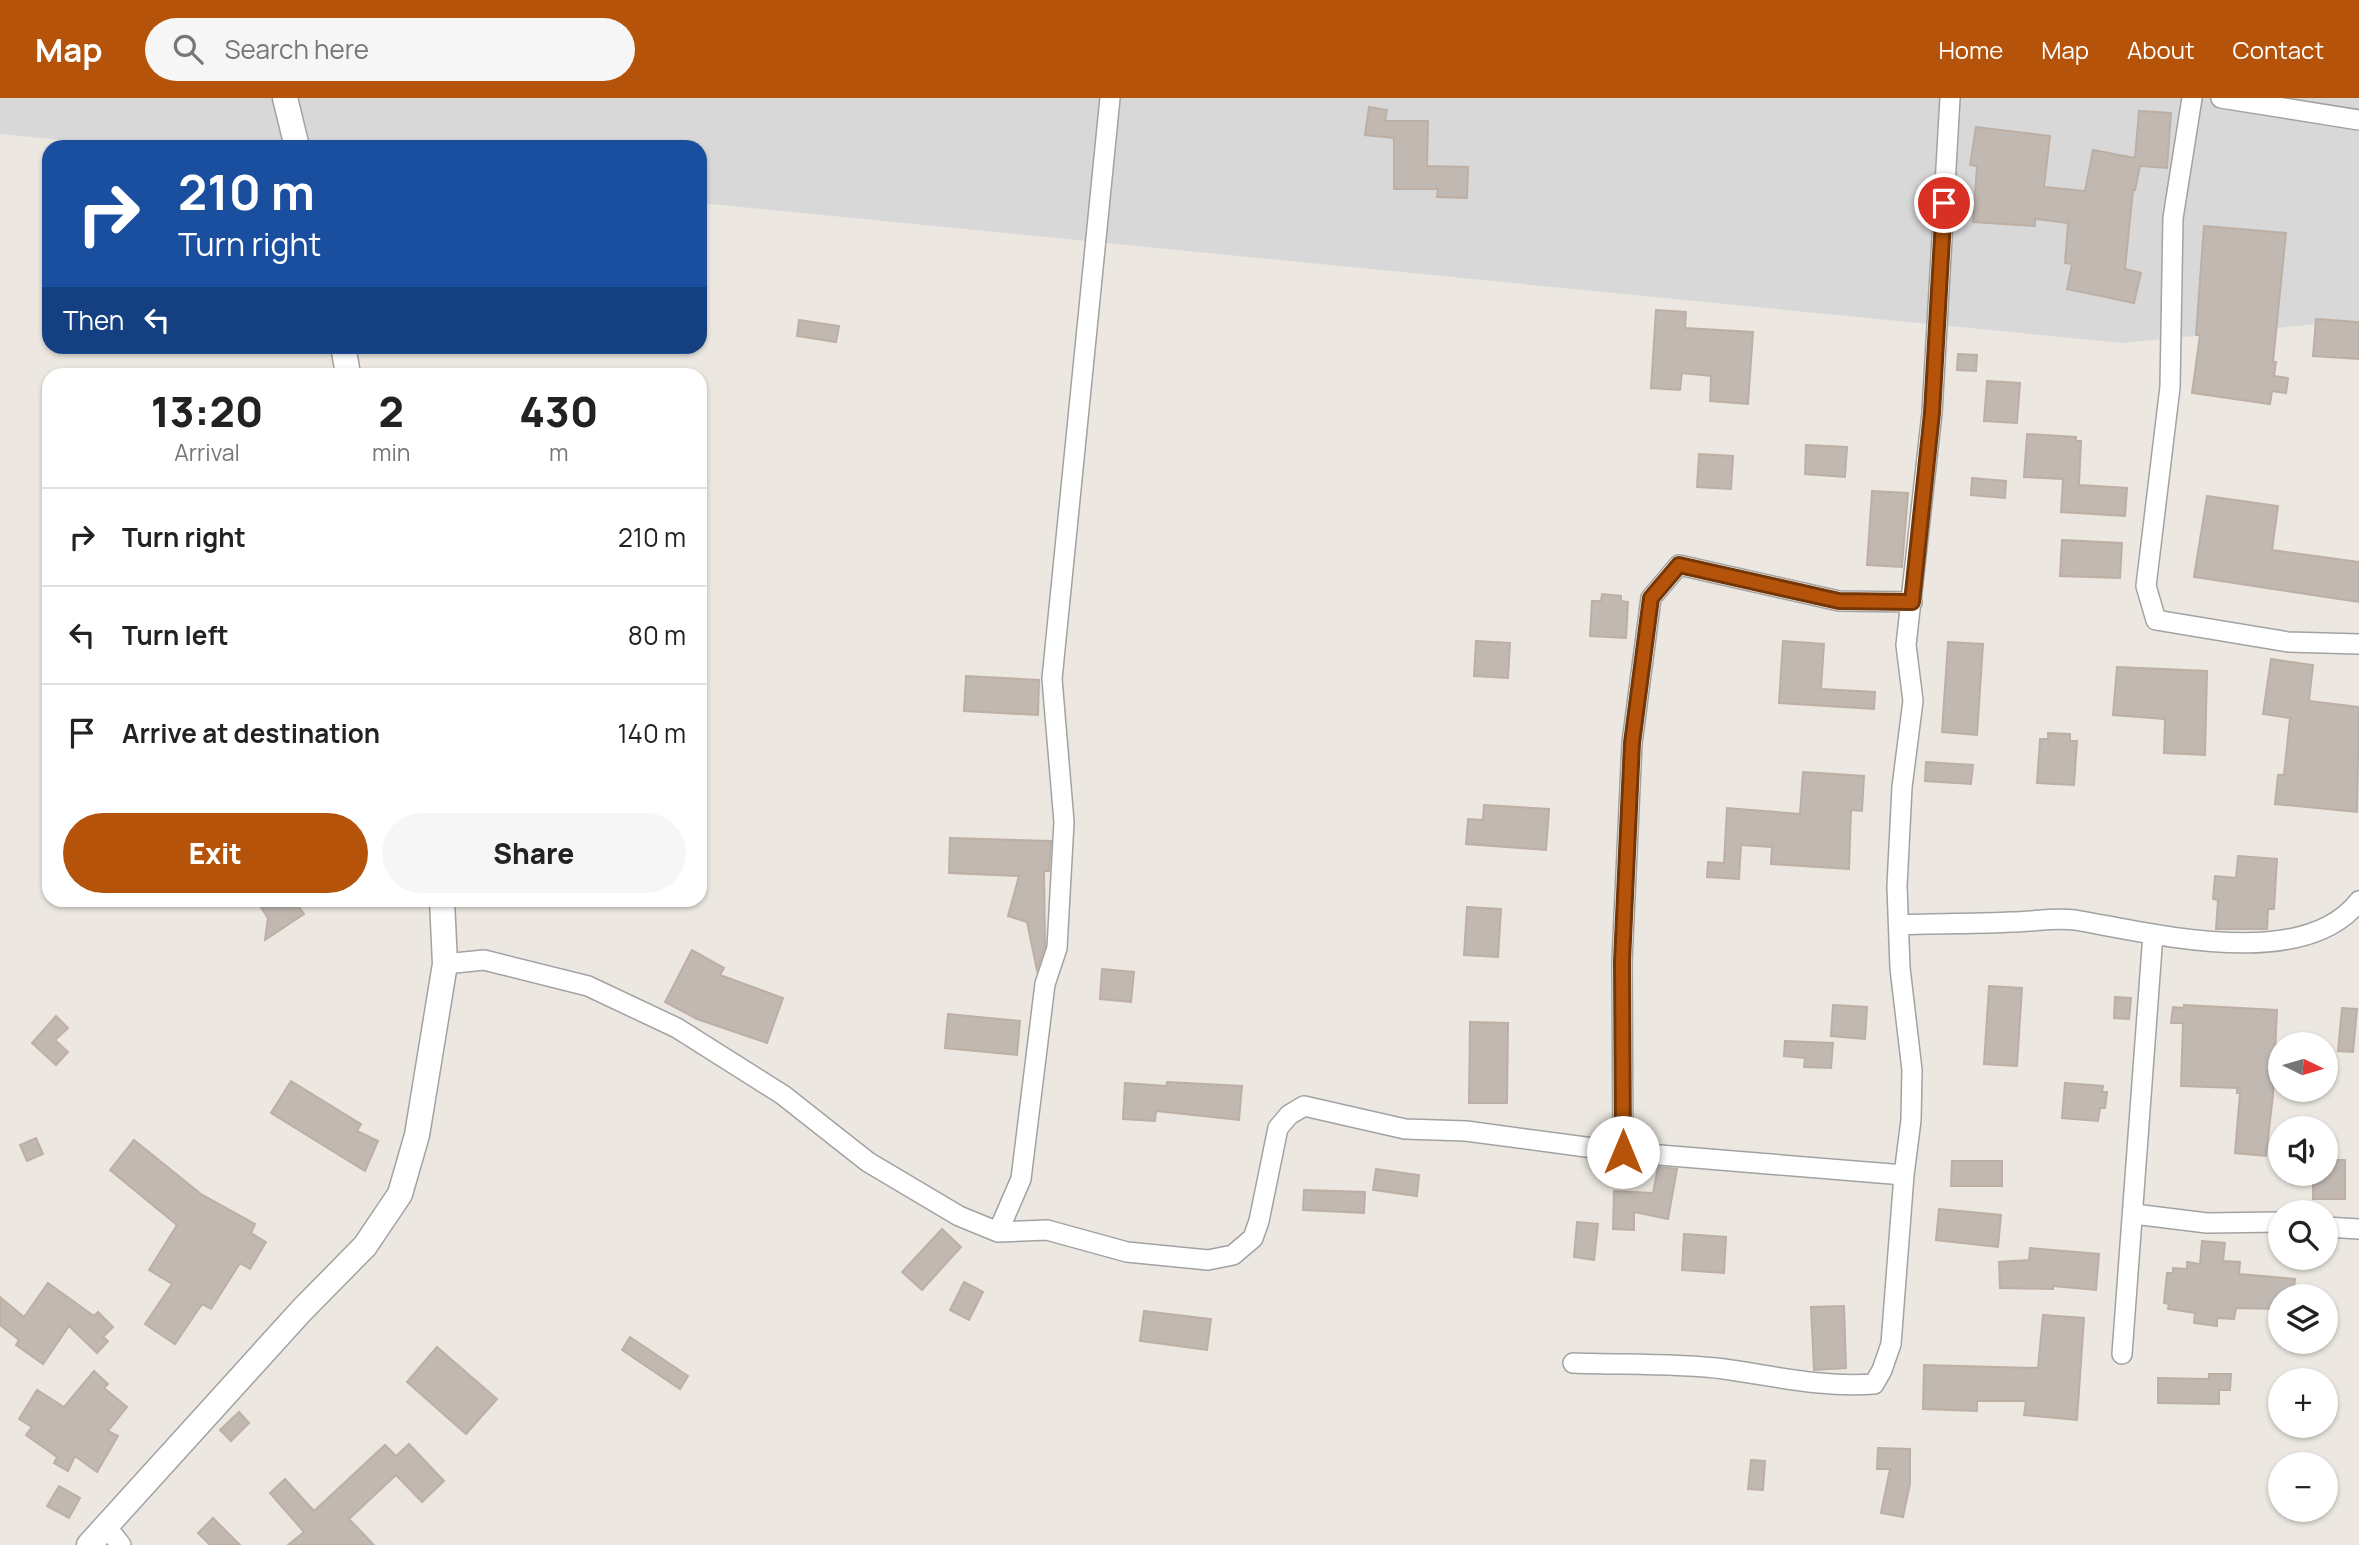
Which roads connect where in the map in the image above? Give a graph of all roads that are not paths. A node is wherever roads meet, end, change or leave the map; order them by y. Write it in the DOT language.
graph roads {
  1 [pos="285,98"];
  2 [pos="1110,98"];
  3 [pos="1950,98"];
  4 [pos="2192,98"];
  5 [pos="2221,98"];
  6 [pos="2359,120"];
  7 [pos="295,140"];
  8 [pos="1912,602"];
  9 [pos="2359,644"];
  10 [pos="2359,901"];
  11 [pos="442,907"];
  12 [pos="1899,925"];
  13 [pos="2153,934"];
  14 [pos="445,964"];
  15 [pos="1623,1152"];
  16 [pos="1904,1175"];
  17 [pos="2134,1214"];
  18 [pos="2268,1222"];
  19 [pos="2338,1228"];
  20 [pos="2359,1229"];
  21 [pos="998,1231"];
  22 [pos="2122,1354"];
  23 [pos="1573,1363"];
  24 [pos="113,1536"];
  25 [pos="89,1545"];
  1 -- 7 [label="street"];
  2 -- 21 [label="street"];
  3 -- 8 [label="street"];
  4 -- 9 [label="street"];
  5 -- 6 [label="street"];
  8 -- 12 [label="street"];
  8 -- 15 [label="street"];
  10 -- 13 [label="street"];
  11 -- 14 [label="street"];
  12 -- 13 [label="street"];
  12 -- 16 [label="street"];
  13 -- 17 [label="street"];
  14 -- 21 [label="street"];
  14 -- 24 [label="street"];
  15 -- 16 [label="street"];
  15 -- 21 [label="street"];
  16 -- 23 [label="street"];
  17 -- 18 [label="street"];
  17 -- 22 [label="street"];
  19 -- 20 [label="street"];
  24 -- 25 [label="street"];
}
